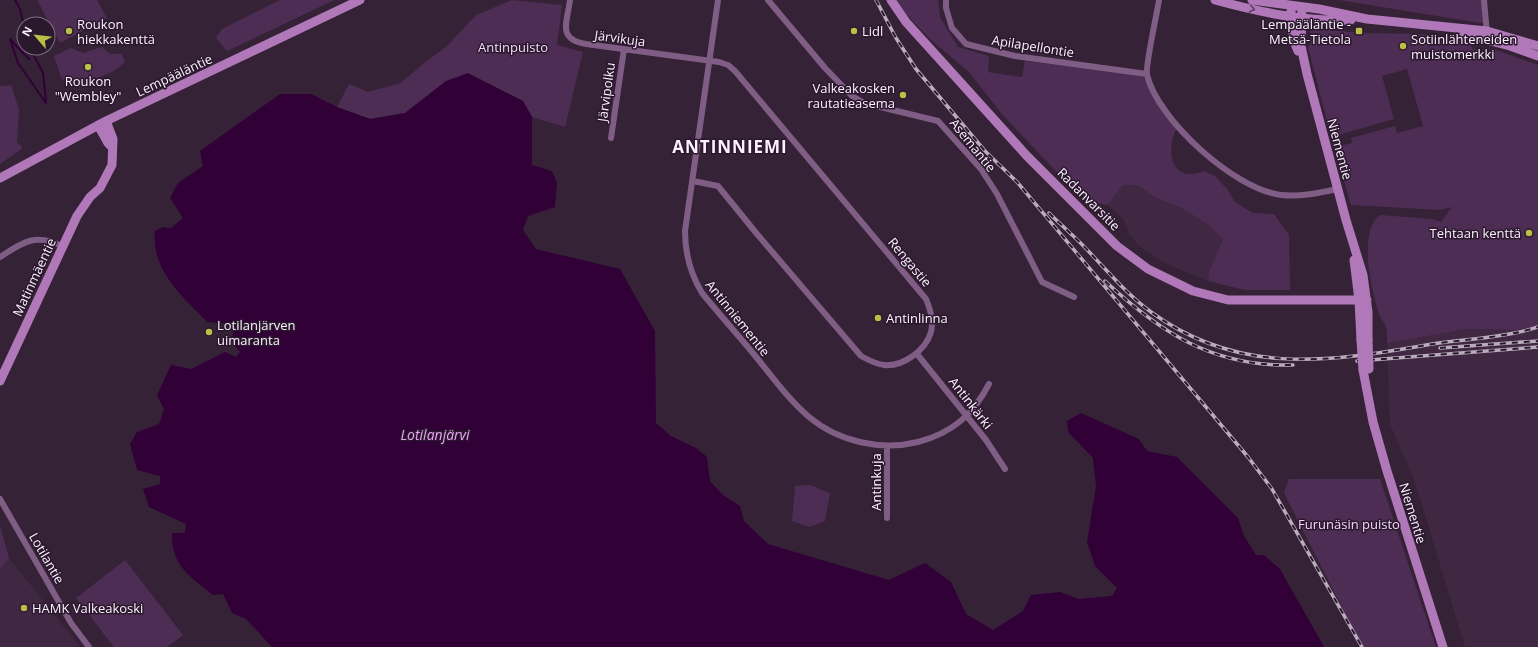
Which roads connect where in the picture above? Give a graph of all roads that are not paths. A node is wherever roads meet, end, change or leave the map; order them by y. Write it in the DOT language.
graph roads {
  1 [pos="360,0"];
  2 [pos="570,0"];
  3 [pos="718,0"];
  4 [pos="768,0"];
  5 [pos="891,0"];
  6 [pos="946,0"];
  7 [pos="1159,0"];
  8 [pos="1215,0"];
  9 [pos="1252,0"];
  10 [pos="1484,0"];
  11 [pos="1292,3"];
  12 [pos="1301,3"];
  13 [pos="1290,16"];
  14 [pos="1301,17"];
  15 [pos="1366,19"];
  16 [pos="1487,35"];
  17 [pos="624,49"];
  18 [pos="1537,51"];
  19 [pos="709,61"];
  20 [pos="1305,67"];
  21 [pos="1147,74"];
  22 [pos="102,123"];
  23 [pos="611,138"];
  24 [pos="0,178"];
  25 [pos="692,181"];
  26 [pos="1338,189"];
  27 [pos="62,246"];
  28 [pos="0,256"];
  29 [pos="1074,297"];
  30 [pos="1363,297"];
  31 [pos="917,354"];
  32 [pos="0,381"];
  33 [pos="989,384"];
  34 [pos="966,416"];
  35 [pos="887,446"];
  36 [pos="1005,469"];
  37 [pos="0,499"];
  38 [pos="887,518"];
  39 [pos="89,647"];
  40 [pos="1443,647"];
  1 -- 22 [label="main road, Lempääläntie"];
  2 -- 17 [label="street, Järvikuja"];
  3 -- 19 [label="street, Antinniementie"];
  4 -- 29 [label="street, Asemantie"];
  5 -- 30 [label="main road, Radanvarsitie"];
  6 -- 21 [label="street, Apilapellontie"];
  7 -- 21 [label="street"];
  8 -- 13 [label="main road, one-way"];
  9 -- 11 [label="main road"];
  10 -- 16 [label="street"];
  11 -- 12 [label="main road"];
  11 -- 13 [label="main road, Niementie"];
  12 -- 14 [label="main road, Niementie"];
  12 -- 15 [label="main road"];
  13 -- 14 [label="main road"];
  13 -- 20 [label="main road, Niementie"];
  14 -- 15 [label="main road"];
  14 -- 20 [label="main road, Niementie"];
  15 -- 16 [label="main road"];
  16 -- 18 [label="main road"];
  17 -- 19 [label="street, Järvikuja"];
  17 -- 23 [label="street, Järvipolku"];
  19 -- 25 [label="street, Antinniementie"];
  19 -- 31 [label="street, Rengastie"];
  20 -- 26 [label="main road, Niementie"];
  21 -- 26 [label="street"];
  22 -- 24 [label="main road, Lempääläntie"];
  22 -- 27 [label="main road, Matinmäentie"];
  25 -- 31 [label="street, Rengastie"];
  25 -- 35 [label="street, Antinniementie"];
  26 -- 30 [label="main road, Niementie"];
  27 -- 28 [label="street"];
  27 -- 32 [label="main road, Matinmäentie"];
  30 -- 40 [label="main road, Niementie, bridge"];
  31 -- 34 [label="street, Antinkärki"];
  33 -- 34 [label="street, Antinniementie"];
  34 -- 35 [label="street, Antinniementie"];
  34 -- 36 [label="street, Antinkärki"];
  35 -- 38 [label="street, Antinkuja"];
  37 -- 39 [label="street, Lotilantie"];
}
